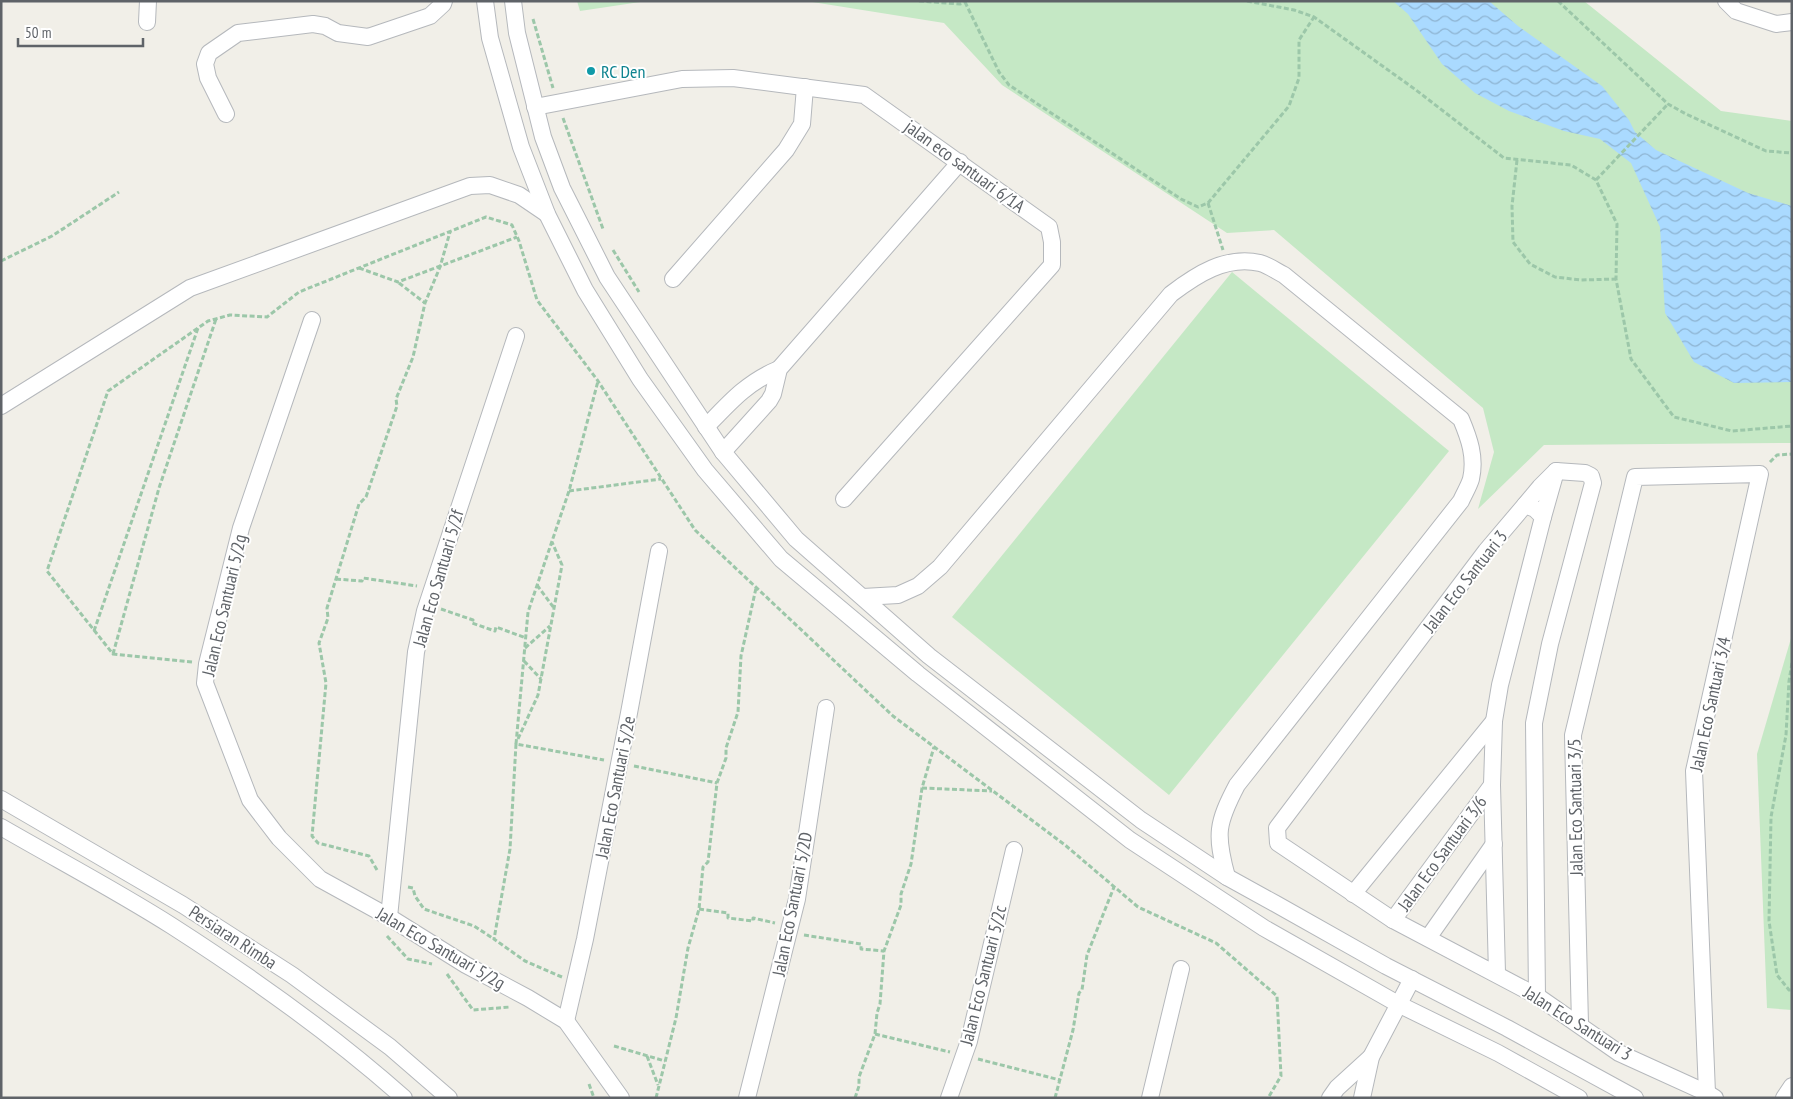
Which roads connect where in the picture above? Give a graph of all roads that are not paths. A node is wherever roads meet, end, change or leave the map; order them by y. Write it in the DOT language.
graph roads {
  1 [pos="148,1"];
  2 [pos="444,1"];
  3 [pos="485,1"];
  4 [pos="512,1"];
  5 [pos="1726,1"];
  6 [pos="147,22"];
  7 [pos="1792,22"];
  8 [pos="805,87"];
  9 [pos="536,107"];
  10 [pos="226,114"];
  11 [pos="960,162"];
  12 [pos="547,214"];
  13 [pos="673,279"];
  14 [pos="312,320"];
  15 [pos="516,336"];
  16 [pos="779,370"];
  17 [pos="1,406"];
  18 [pos="706,426"];
  19 [pos="723,452"];
  20 [pos="1556,471"];
  21 [pos="1760,474"];
  22 [pos="844,499"];
  23 [pos="1525,505"];
  24 [pos="1543,517"];
  25 [pos="659,551"];
  26 [pos="863,597"];
  27 [pos="826,708"];
  28 [pos="1494,721"];
  29 [pos="1492,785"];
  30 [pos="1,799"];
  31 [pos="1,827"];
  32 [pos="1494,844"];
  33 [pos="1014,850"];
  34 [pos="1227,877"];
  35 [pos="1353,894"];
  36 [pos="1393,920"];
  37 [pos="386,925"];
  38 [pos="1428,938"];
  39 [pos="1181,969"];
  40 [pos="1497,973"];
  41 [pos="1412,979"];
  42 [pos="1537,996"];
  43 [pos="1398,1004"];
  44 [pos="566,1022"];
  45 [pos="1580,1024"];
  46 [pos="1371,1057"];
  47 [pos="1792,1086"];
  48 [pos="1711,1095"];
  49 [pos="404,1098"];
  50 [pos="449,1098"];
  51 [pos="622,1098"];
  52 [pos="747,1098"];
  53 [pos="948,1098"];
  54 [pos="1150,1098"];
  55 [pos="1330,1098"];
  56 [pos="1362,1098"];
  57 [pos="1579,1098"];
  58 [pos="1635,1098"];
  59 [pos="1784,1098"];
  1 -- 6 [label="street"];
  2 -- 10 [label="street"];
  3 -- 12 [label="street"];
  4 -- 9 [label="street"];
  5 -- 7 [label="street"];
  8 -- 9 [label="street, jalan eco santuari 6/1A"];
  8 -- 11 [label="street, jalan eco santuari 6/1A"];
  8 -- 13 [label="street"];
  9 -- 18 [label="street"];
  11 -- 16 [label="street"];
  11 -- 22 [label="street, jalan eco santuari 6/1A"];
  12 -- 17 [label="street"];
  12 -- 43 [label="street"];
  14 -- 37 [label="street, Jalan Eco Santuari 5/2g"];
  15 -- 37 [label="street, Jalan Eco Santuari 5/2f"];
  16 -- 18 [label="street"];
  16 -- 19 [label="street"];
  18 -- 19 [label="street"];
  19 -- 26 [label="street"];
  20 -- 23 [label="street, Jalan Eco Santuari 3"];
  20 -- 24 [label="street, Jalan Eco Santuari 3"];
  20 -- 42 [label="street"];
  21 -- 45 [label="street, Jalan Eco Santuari 3/5"];
  21 -- 48 [label="street, Jalan Eco Santuari 3/4"];
  23 -- 24 [label="street"];
  23 -- 35 [label="street, Jalan Eco Santuari 3"];
  24 -- 28 [label="street, Jalan Eco Santuari 3"];
  25 -- 44 [label="street, Jalan Eco Santuari 5/2e"];
  26 -- 34 [label="street"];
  26 -- 34 [label="street"];
  27 -- 52 [label="street, Jalan Eco Santuari 5/2D"];
  28 -- 29 [label="street, Jalan Eco Santuari 3"];
  28 -- 35 [label="street"];
  29 -- 32 [label="street, Jalan Eco Santuari 3"];
  29 -- 36 [label="street, Jalan Eco Santuari 3/6"];
  30 -- 50 [label="street, Persiaran Rimba"];
  31 -- 49 [label="street, Persiaran Rimba"];
  32 -- 38 [label="street"];
  32 -- 40 [label="street, Jalan Eco Santuari 3"];
  33 -- 53 [label="street, Jalan Eco Santuari 5/2c"];
  34 -- 41 [label="street"];
  35 -- 36 [label="street, Jalan Eco Santuari 3"];
  36 -- 38 [label="street, Jalan Eco Santuari 3"];
  37 -- 44 [label="street, Jalan Eco Santuari 5/2g"];
  38 -- 40 [label="street, Jalan Eco Santuari 3"];
  39 -- 54 [label="street"];
  40 -- 42 [label="street, Jalan Eco Santuari 3"];
  41 -- 43 [label="street"];
  41 -- 58 [label="street"];
  42 -- 45 [label="street, Jalan Eco Santuari 3"];
  43 -- 46 [label="street"];
  43 -- 57 [label="street"];
  44 -- 51 [label="street, Jalan Eco Santuari 5/2g"];
  45 -- 48 [label="street, Jalan Eco Santuari 3"];
  46 -- 55 [label="street"];
  46 -- 56 [label="street"];
  47 -- 59 [label="street"];
}
